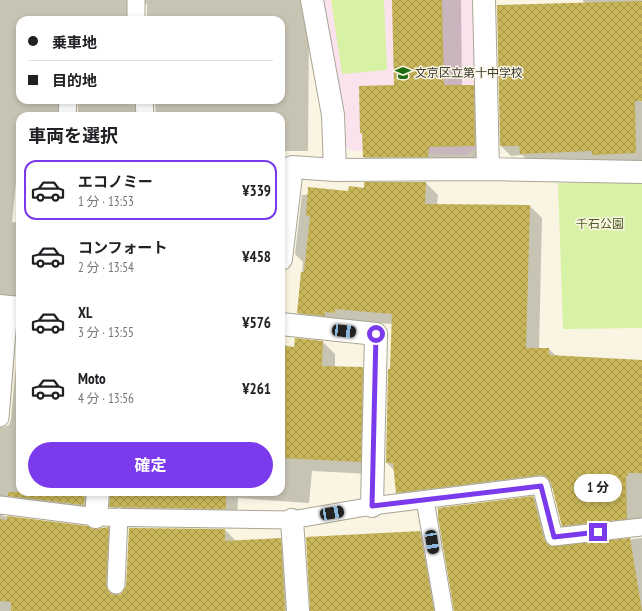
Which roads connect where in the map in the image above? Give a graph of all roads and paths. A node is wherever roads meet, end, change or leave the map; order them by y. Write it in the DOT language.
graph roads {
  1 [pos="136,0"];
  2 [pos="312,0"];
  3 [pos="484,0"];
  4 [pos="136,16"];
  5 [pos="287,162"];
  6 [pos="488,169"];
  7 [pos="335,170"];
  8 [pos="642,172"];
  9 [pos="285,194"];
  10 [pos="10,307"];
  11 [pos="285,324"];
  12 [pos="0,418"];
  13 [pos="98,496"];
  14 [pos="425,500"];
  15 [pos="0,505"];
  16 [pos="372,506"];
  17 [pos="96,517"];
  18 [pos="119,517"];
  19 [pos="292,520"];
  20 [pos="642,527"];
  21 [pos="116,586"];
  22 [pos="298,611"];
  23 [pos="444,611"];
  1 -- 4 [label="lane"];
  2 -- 7 [label="street"];
  3 -- 6 [label="street"];
  5 -- 7 [label="street"];
  5 -- 9 [label="street"];
  6 -- 7 [label="street"];
  6 -- 8 [label="street"];
  10 -- 12 [label="lane"];
  11 -- 16 [label="street"];
  13 -- 17 [label="street"];
  14 -- 16 [label="lane"];
  14 -- 20 [label="lane"];
  14 -- 23 [label="lane"];
  15 -- 17 [label="lane"];
  16 -- 19 [label="lane"];
  17 -- 18 [label="lane"];
  18 -- 19 [label="lane"];
  18 -- 21 [label="lane"];
  19 -- 22 [label="street"];
}
